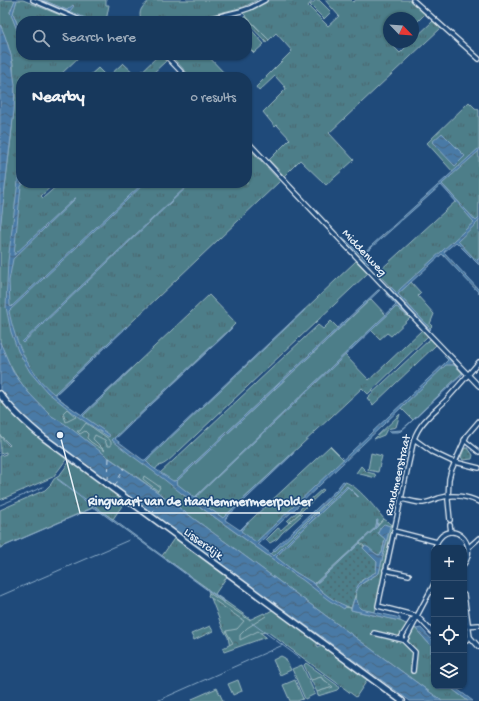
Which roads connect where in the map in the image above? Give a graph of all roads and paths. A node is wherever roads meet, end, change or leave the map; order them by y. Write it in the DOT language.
graph roads {
  1 [pos="33,0"];
  2 [pos="265,0"];
  3 [pos="413,0"];
  4 [pos="70,16"];
  5 [pos="220,16"];
  6 [pos="479,59"];
  7 [pos="170,60"];
  8 [pos="181,72"];
  9 [pos="252,146"];
  10 [pos="479,362"];
  11 [pos="469,375"];
  12 [pos="479,386"];
  13 [pos="0,394"];
  14 [pos="479,421"];
  15 [pos="414,439"];
  16 [pos="464,440"];
  17 [pos="479,452"];
  18 [pos="455,462"];
  19 [pos="479,468"];
  20 [pos="448,496"];
  21 [pos="401,499"];
  22 [pos="479,502"];
  23 [pos="394,531"];
  24 [pos="452,532"];
  25 [pos="479,538"];
  26 [pos="437,542"];
  27 [pos="436,545"];
  28 [pos="470,546"];
  29 [pos="467,561"];
  30 [pos="386,570"];
  31 [pos="410,575"];
  32 [pos="431,590"];
  33 [pos="467,614"];
  34 [pos="417,616"];
  35 [pos="479,625"];
  36 [pos="469,626"];
  37 [pos="431,631"];
  38 [pos="374,633"];
  39 [pos="470,637"];
  40 [pos="400,639"];
  41 [pos="467,640"];
  42 [pos="405,641"];
  43 [pos="479,647"];
  44 [pos="413,671"];
  45 [pos="402,701"];
  1 -- 4 [label="street"];
  2 -- 5 [label="street"];
  3 -- 6 [label="street"];
  7 -- 8 [label="street"];
  9 -- 11 [label="street, Middenweg"];
  10 -- 11 [label="street, Randmeerstraat"];
  11 -- 12 [label="street, Middenweg"];
  11 -- 15 [label="street, Randmeerstraat"];
  13 -- 45 [label="street, Lisserdijk"];
  14 -- 16 [label="street"];
  15 -- 18 [label="street"];
  15 -- 21 [label="street, Randmeerstraat"];
  16 -- 17 [label="street"];
  16 -- 18 [label="street"];
  18 -- 19 [label="street"];
  18 -- 20 [label="street"];
  20 -- 21 [label="street"];
  20 -- 22 [label="street"];
  20 -- 24 [label="street"];
  21 -- 23 [label="street, Randmeerstraat"];
  23 -- 26 [label="street, Randmeerstraat"];
  23 -- 30 [label="street"];
  24 -- 26 [label="street"];
  24 -- 28 [label="street"];
  25 -- 28 [label="street"];
  26 -- 27 [label="street"];
  28 -- 29 [label="street"];
  30 -- 31 [label="street"];
  30 -- 34 [label="street"];
  32 -- 34 [label="street"];
  33 -- 36 [label="street"];
  34 -- 37 [label="street"];
  34 -- 40 [label="street"];
  34 -- 42 [label="street"];
  35 -- 36 [label="street"];
  36 -- 39 [label="street"];
  38 -- 40 [label="street"];
  39 -- 41 [label="street"];
  39 -- 43 [label="street"];
  40 -- 42 [label="street"];
  42 -- 44 [label="street"];
}
